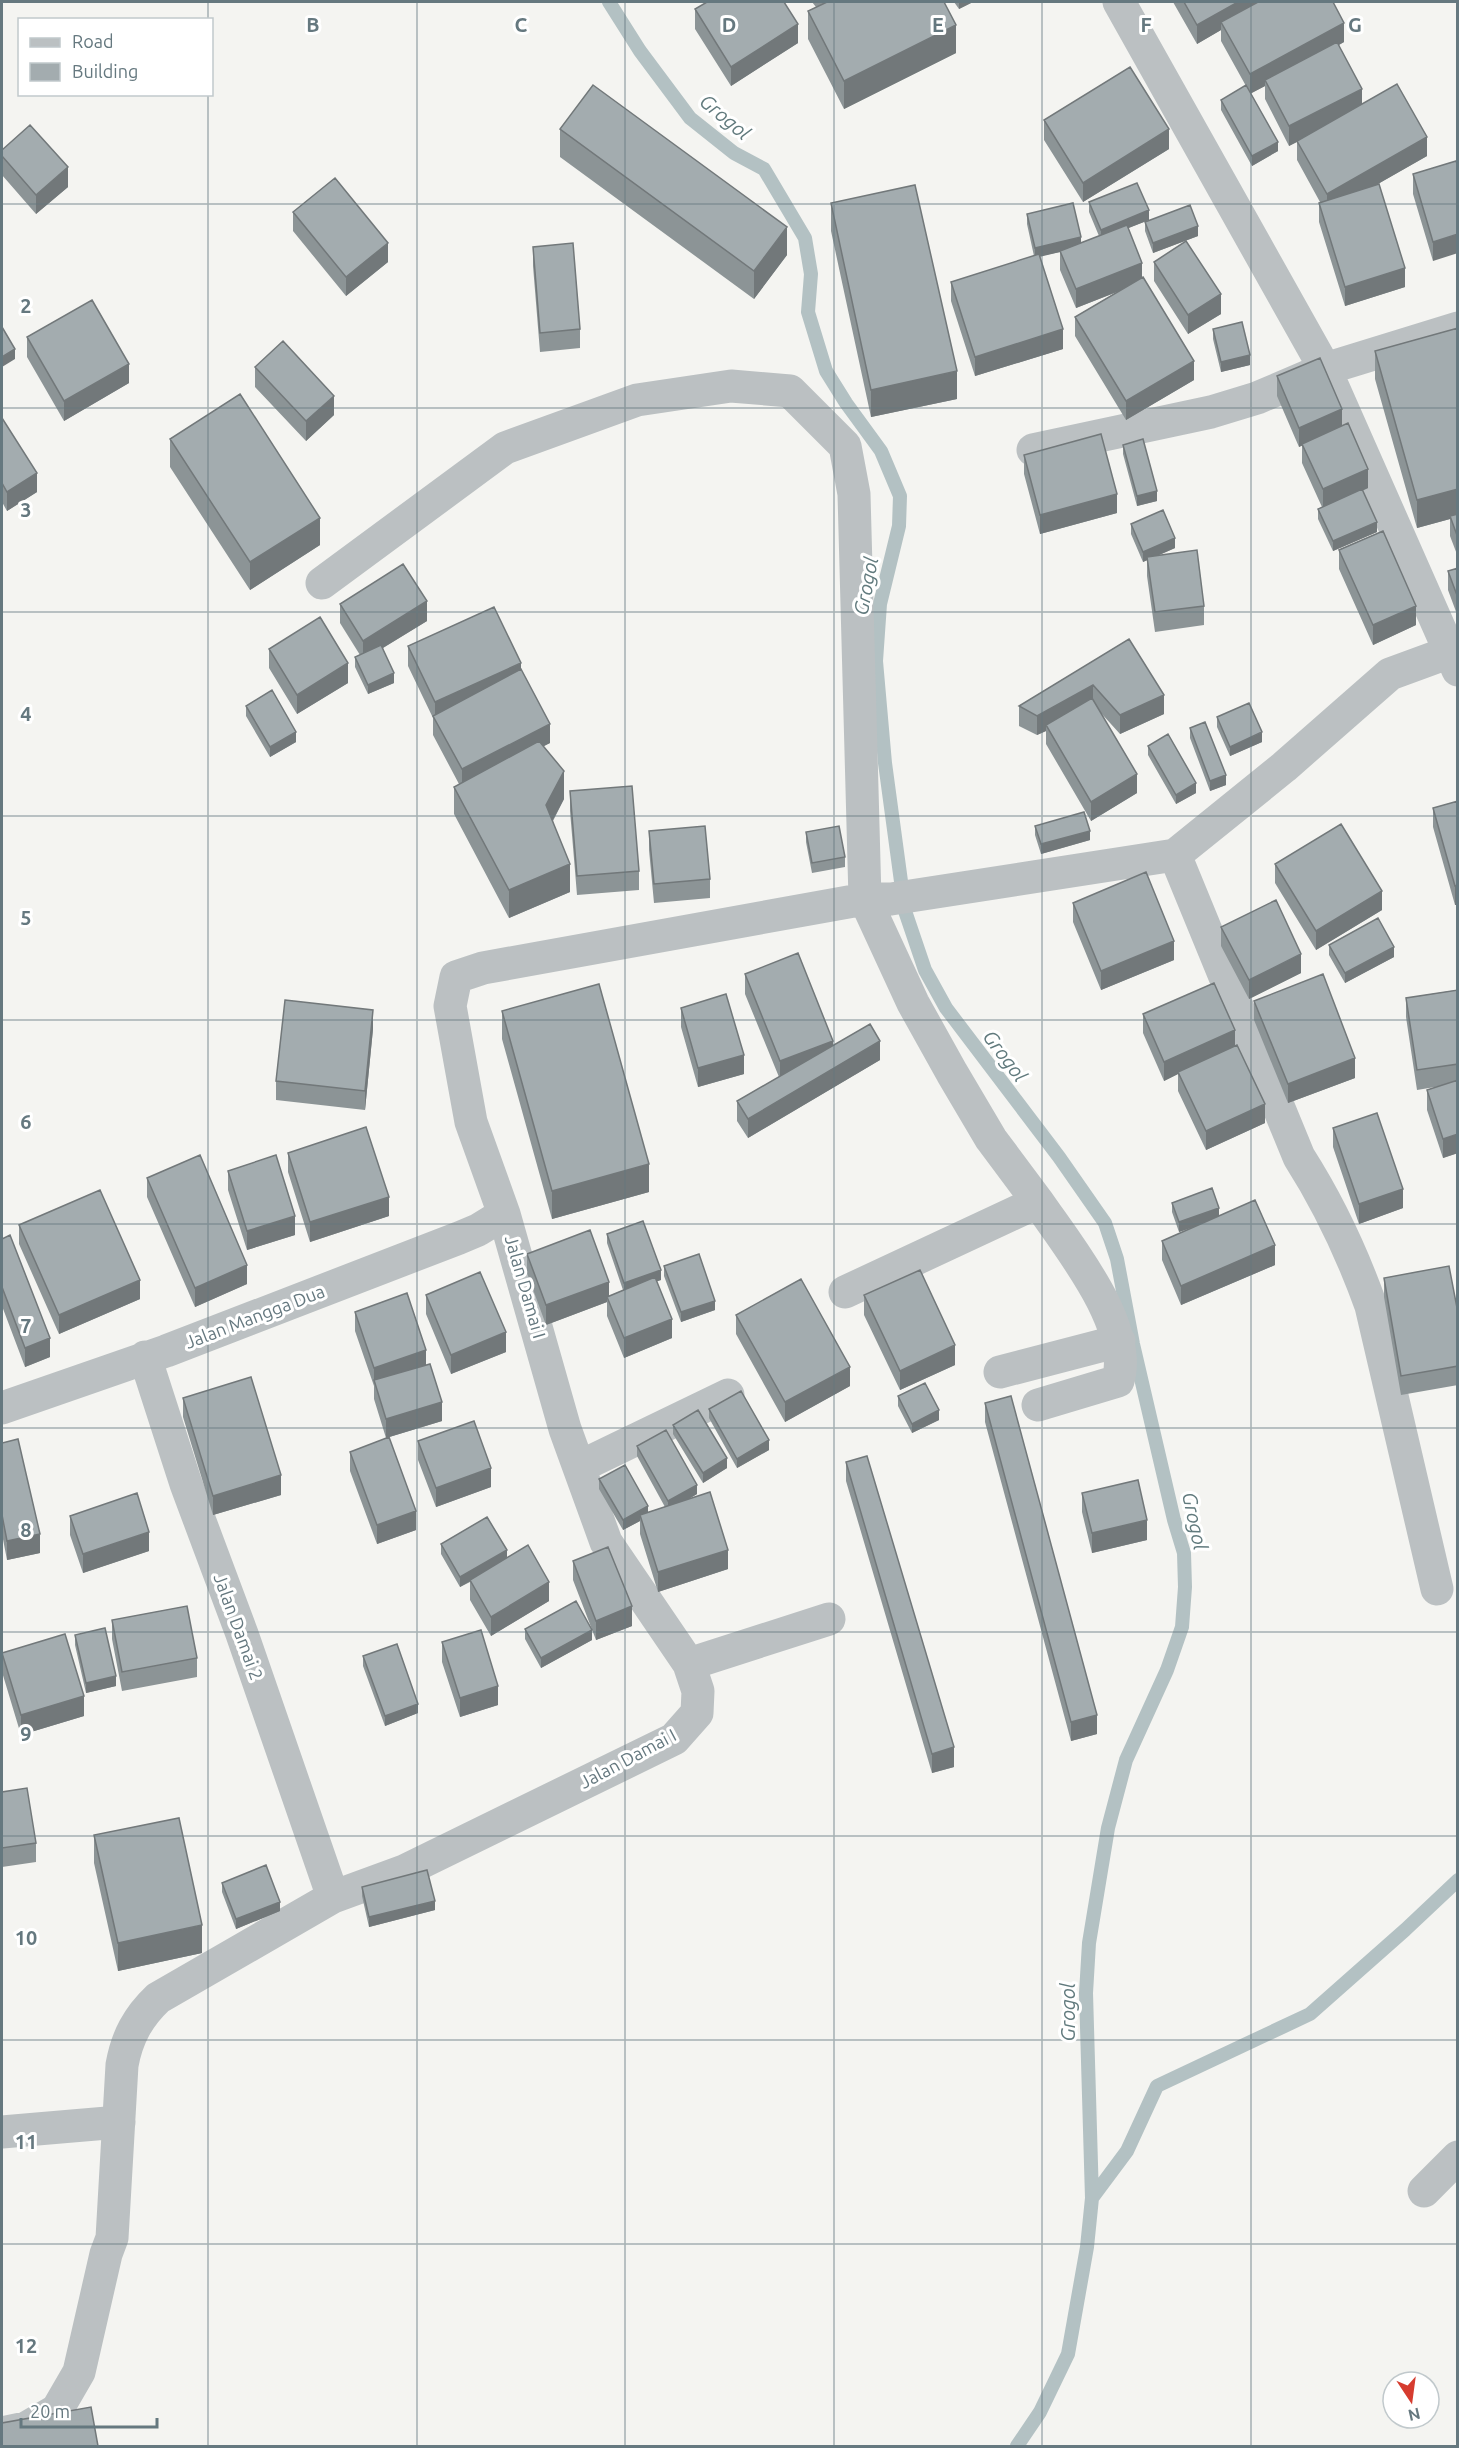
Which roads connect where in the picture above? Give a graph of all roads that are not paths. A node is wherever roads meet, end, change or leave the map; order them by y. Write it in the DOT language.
graph roads {
  1 [pos="1119,2"];
  2 [pos="1458,328"];
  3 [pos="1325,369"];
  4 [pos="1033,450"];
  5 [pos="322,583"];
  6 [pos="1454,661"];
  7 [pos="1175,855"];
  8 [pos="878,899"];
  9 [pos="1038,1202"];
  10 [pos="504,1214"];
  11 [pos="845,1292"];
  12 [pos="1119,1341"];
  13 [pos="145,1357"];
  14 [pos="1000,1372"];
  15 [pos="728,1395"];
  16 [pos="1038,1405"];
  17 [pos="2,1407"];
  18 [pos="579,1467"];
  19 [pos="1437,1589"];
  20 [pos="829,1619"];
  21 [pos="689,1664"];
  22 [pos="333,1897"];
  23 [pos="119,2122"];
  24 [pos="2,2132"];
  25 [pos="1458,2157"];
  26 [pos="1424,2191"];
  27 [pos="2,2433"];
  1 -- 3 [label="street"];
  2 -- 3 [label="street"];
  3 -- 4 [label="street"];
  3 -- 6 [label="street"];
  5 -- 8 [label="street"];
  6 -- 7 [label="street"];
  7 -- 8 [label="street"];
  7 -- 19 [label="street"];
  8 -- 9 [label="street"];
  8 -- 10 [label="street, Jalan Damai I"];
  9 -- 11 [label="street"];
  9 -- 12 [label="street"];
  10 -- 13 [label="street, Jalan Mangga Dua"];
  10 -- 18 [label="street, Jalan Damai I"];
  12 -- 14 [label="street"];
  12 -- 16 [label="street"];
  13 -- 17 [label="street, Jalan Mangga Dua"];
  13 -- 22 [label="street, Jalan Damai 2"];
  15 -- 18 [label="street"];
  18 -- 21 [label="street, Jalan Damai I"];
  20 -- 21 [label="street"];
  21 -- 22 [label="street, Jalan Damai I"];
  22 -- 23 [label="street, Jalan Damai I"];
  23 -- 24 [label="street"];
  23 -- 27 [label="street, Jalan Damai I"];
  25 -- 26 [label="street"];
}
